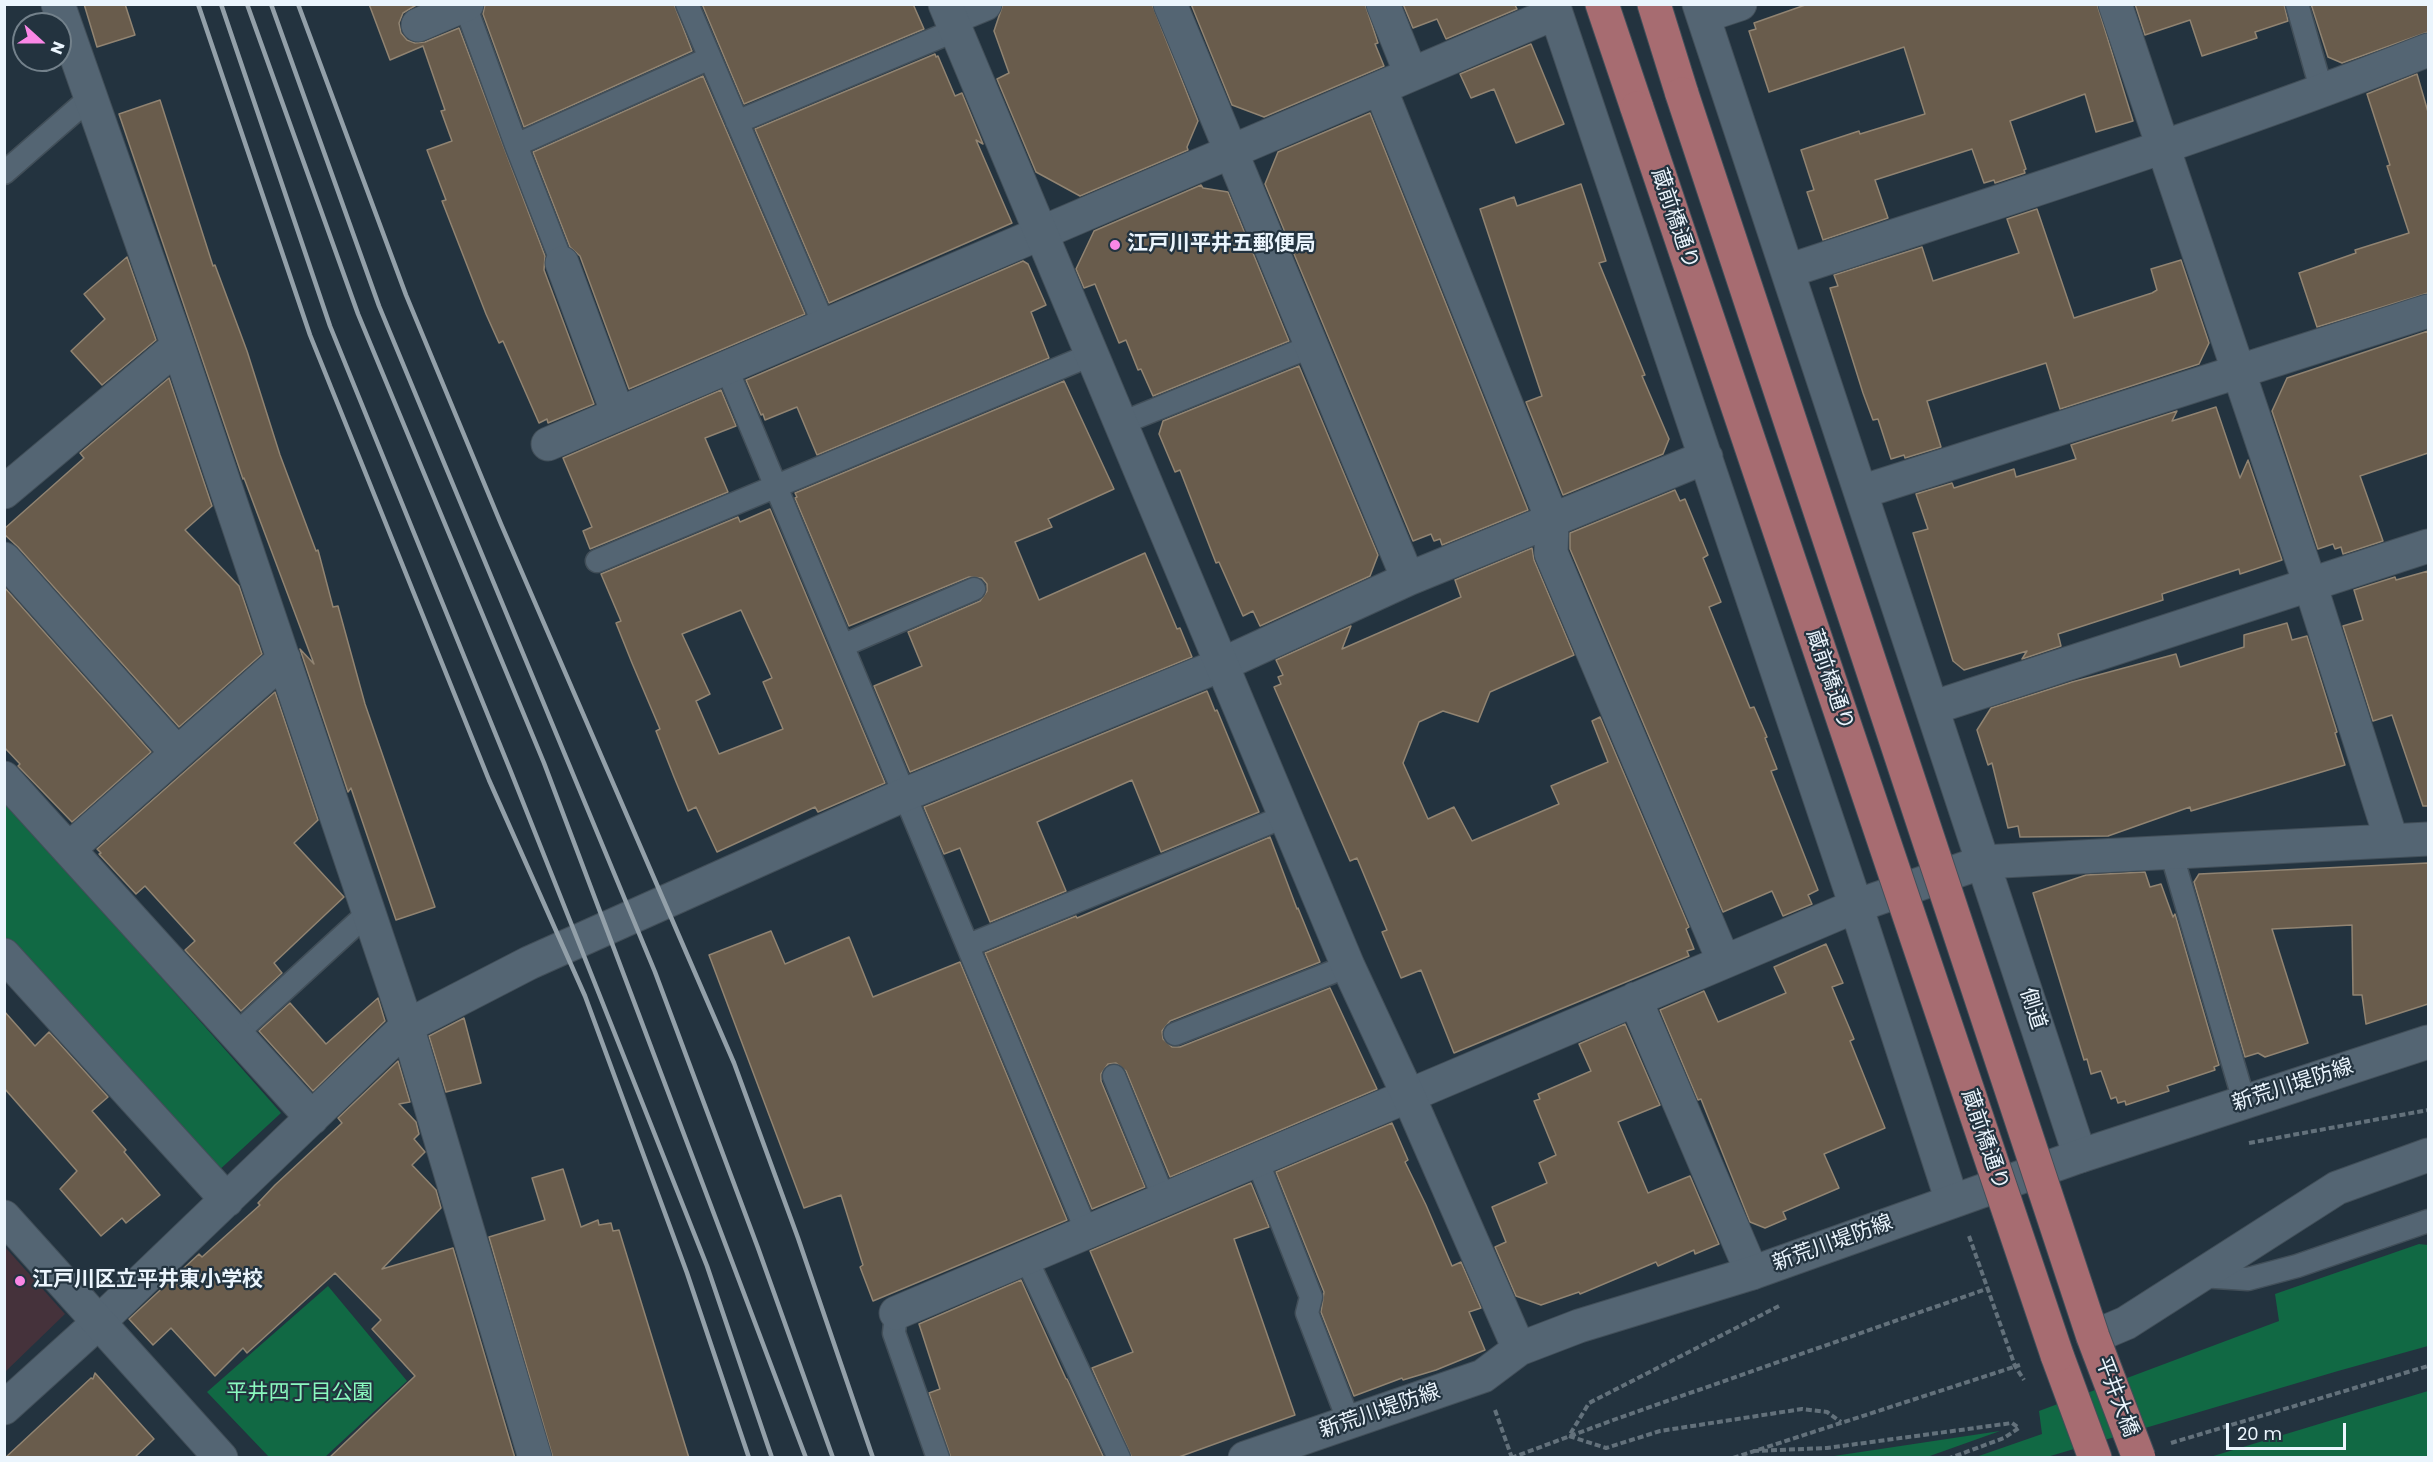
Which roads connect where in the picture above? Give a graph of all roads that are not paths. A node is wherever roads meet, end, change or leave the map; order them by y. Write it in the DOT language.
graph roads {
  1 [pos="58,4"];
  2 [pos="687,4"];
  3 [pos="985,4"];
  4 [pos="1170,4"];
  5 [pos="1383,4"];
  6 [pos="1602,4"];
  7 [pos="1654,4"];
  8 [pos="1740,4"];
  9 [pos="2115,4"];
  10 [pos="2297,4"];
  11 [pos="466,5"];
  12 [pos="1554,9"];
  13 [pos="1702,10"];
  14 [pos="951,18"];
  15 [pos="418,25"];
  16 [pos="2428,50"];
  17 [pos="710,58"];
  18 [pos="1411,74"];
  19 [pos="1380,88"];
  20 [pos="2322,92"];
  21 [pos="91,97"];
  22 [pos="737,122"];
  23 [pos="516,145"];
  24 [pos="2163,148"];
  25 [pos="1231,152"];
  26 [pos="4,173"];
  27 [pos="1042,232"];
  28 [pos="562,263"];
  29 [pos="1788,271"];
  30 [pos="2428,311"];
  31 [pos="824,325"];
  32 [pos="178,346"];
  33 [pos="1312,346"];
  34 [pos="1093,354"];
  35 [pos="726,367"];
  36 [pos="2238,371"];
  37 [pos="618,414"];
  38 [pos="1122,423"];
  39 [pos="548,444"];
  40 [pos="1706,457"];
  41 [pos="776,486"];
  42 [pos="4,492"];
  43 [pos="1862,492"];
  44 [pos="1552,519"];
  45 [pos="2428,546"];
  46 [pos="4,559"];
  47 [pos="597,561"];
  48 [pos="1408,579"];
  49 [pos="2310,584"];
  50 [pos="974,589"];
  51 [pos="844,645"];
  52 [pos="284,659"];
  53 [pos="1223,664"];
  54 [pos="1932,708"];
  55 [pos="177,753"];
  56 [pos="4,778"];
  57 [pos="906,794"];
  58 [pos="1286,816"];
  59 [pos="2391,839"];
  60 [pos="2428,839"];
  61 [pos="69,849"];
  62 [pos="2171,852"];
  63 [pos="1983,862"];
  64 [pos="1856,906"];
  65 [pos="369,912"];
  66 [pos="969,945"];
  67 [pos="4,955"];
  68 [pos="1724,962"];
  69 [pos="1348,966"];
  70 [pos="1635,999"];
  71 [pos="408,1026"];
  72 [pos="236,1034"];
  73 [pos="1175,1034"];
  74 [pos="2428,1042"];
  75 [pos="1114,1076"];
  76 [pos="1408,1095"];
  77 [pos="2244,1101"];
  78 [pos="312,1118"];
  79 [pos="2428,1155"];
  80 [pos="2080,1156"];
  81 [pos="1257,1160"];
  82 [pos="1164,1199"];
  83 [pos="227,1200"];
  84 [pos="1959,1213"];
  85 [pos="4,1217"];
  86 [pos="2428,1221"];
  87 [pos="1087,1232"];
  88 [pos="1026,1258"];
  89 [pos="1752,1274"];
  90 [pos="2200,1276"];
  91 [pos="896,1314"];
  92 [pos="99,1322"];
  93 [pos="2093,1338"];
  94 [pos="1519,1349"];
  95 [pos="2057,1355"];
  96 [pos="4,1408"];
  97 [pos="1349,1422"];
  98 [pos="221,1458"];
  99 [pos="535,1458"];
  100 [pos="938,1458"];
  101 [pos="1119,1458"];
  102 [pos="1245,1458"];
  103 [pos="2095,1458"];
  104 [pos="2139,1458"];
  1 -- 21 [label="street"];
  2 -- 17 [label="lane"];
  3 -- 14 [label="street"];
  4 -- 25 [label="street"];
  5 -- 18 [label="street"];
  6 -- 95 [label="main road, 蔵前橋通り, bridge"];
  7 -- 93 [label="main road, 蔵前橋通り, bridge"];
  8 -- 13 [label="street"];
  9 -- 24 [label="street"];
  10 -- 20 [label="lane"];
  11 -- 15 [label="street"];
  11 -- 23 [label="lane"];
  12 -- 18 [label="street"];
  12 -- 40 [label="street"];
  13 -- 29 [label="street, 側道"];
  14 -- 22 [label="lane"];
  14 -- 27 [label="street"];
  16 -- 20 [label="street"];
  17 -- 22 [label="lane"];
  17 -- 23 [label="lane"];
  18 -- 19 [label="street"];
  19 -- 25 [label="street"];
  19 -- 44 [label="street"];
  20 -- 24 [label="street"];
  21 -- 26 [label="lane"];
  21 -- 32 [label="street"];
  22 -- 31 [label="lane"];
  23 -- 28 [label="lane"];
  24 -- 29 [label="street"];
  24 -- 36 [label="street"];
  25 -- 27 [label="street"];
  25 -- 33 [label="street"];
  27 -- 31 [label="street"];
  27 -- 34 [label="street"];
  28 -- 37 [label="street"];
  29 -- 43 [label="street, 側道"];
  30 -- 36 [label="street"];
  31 -- 35 [label="street"];
  32 -- 42 [label="street"];
  32 -- 52 [label="street"];
  33 -- 38 [label="lane"];
  33 -- 48 [label="street"];
  34 -- 38 [label="street"];
  34 -- 41 [label="lane"];
  35 -- 37 [label="street"];
  35 -- 41 [label="lane"];
  36 -- 43 [label="street"];
  36 -- 49 [label="street"];
  37 -- 39 [label="street"];
  38 -- 53 [label="street"];
  40 -- 44 [label="street"];
  40 -- 64 [label="street"];
  41 -- 47 [label="lane"];
  41 -- 51 [label="lane"];
  43 -- 54 [label="street, 側道"];
  44 -- 48 [label="street"];
  44 -- 68 [label="street"];
  45 -- 49 [label="street"];
  46 -- 55 [label="street"];
  48 -- 53 [label="street"];
  49 -- 54 [label="street"];
  49 -- 59 [label="street"];
  50 -- 51 [label="lane"];
  51 -- 57 [label="lane"];
  52 -- 55 [label="street"];
  52 -- 65 [label="street"];
  53 -- 57 [label="street"];
  53 -- 58 [label="street"];
  54 -- 63 [label="street, 側道"];
  55 -- 61 [label="street"];
  56 -- 61 [label="street"];
  57 -- 66 [label="lane"];
  57 -- 71 [label="street"];
  58 -- 66 [label="lane"];
  58 -- 69 [label="street"];
  59 -- 60 [label="street"];
  59 -- 62 [label="street"];
  61 -- 72 [label="street"];
  62 -- 63 [label="street"];
  62 -- 77 [label="lane"];
  63 -- 64 [label="street"];
  63 -- 80 [label="street, 側道"];
  64 -- 68 [label="street"];
  64 -- 84 [label="street"];
  65 -- 71 [label="street"];
  65 -- 72 [label="lane"];
  66 -- 87 [label="lane"];
  67 -- 83 [label="street"];
  68 -- 70 [label="street"];
  69 -- 73 [label="lane"];
  69 -- 76 [label="street"];
  70 -- 76 [label="street"];
  70 -- 89 [label="street"];
  71 -- 78 [label="street"];
  71 -- 99 [label="street"];
  72 -- 78 [label="street"];
  74 -- 77 [label="street, 新荒川堤防線"];
  75 -- 82 [label="lane"];
  76 -- 81 [label="street"];
  76 -- 94 [label="street"];
  77 -- 80 [label="street, 新荒川堤防線"];
  78 -- 83 [label="street"];
  79 -- 90 [label="street"];
  80 -- 84 [label="street, 新荒川堤防線"];
  81 -- 82 [label="street"];
  81 -- 97 [label="lane"];
  82 -- 87 [label="street"];
  83 -- 92 [label="street"];
  84 -- 89 [label="street, 新荒川堤防線"];
  85 -- 92 [label="street"];
  86 -- 90 [label="lane"];
  87 -- 88 [label="street"];
  88 -- 91 [label="street"];
  88 -- 101 [label="lane"];
  89 -- 94 [label="street, 新荒川堤防線"];
  90 -- 93 [label="street"];
  91 -- 100 [label="lane"];
  92 -- 96 [label="street"];
  92 -- 98 [label="street"];
  93 -- 104 [label="main road, 平井大橋, bridge"];
  94 -- 97 [label="street, 新荒川堤防線"];
  95 -- 103 [label="main road, 平井大橋"];
  97 -- 102 [label="street, 新荒川堤防線"];
}
